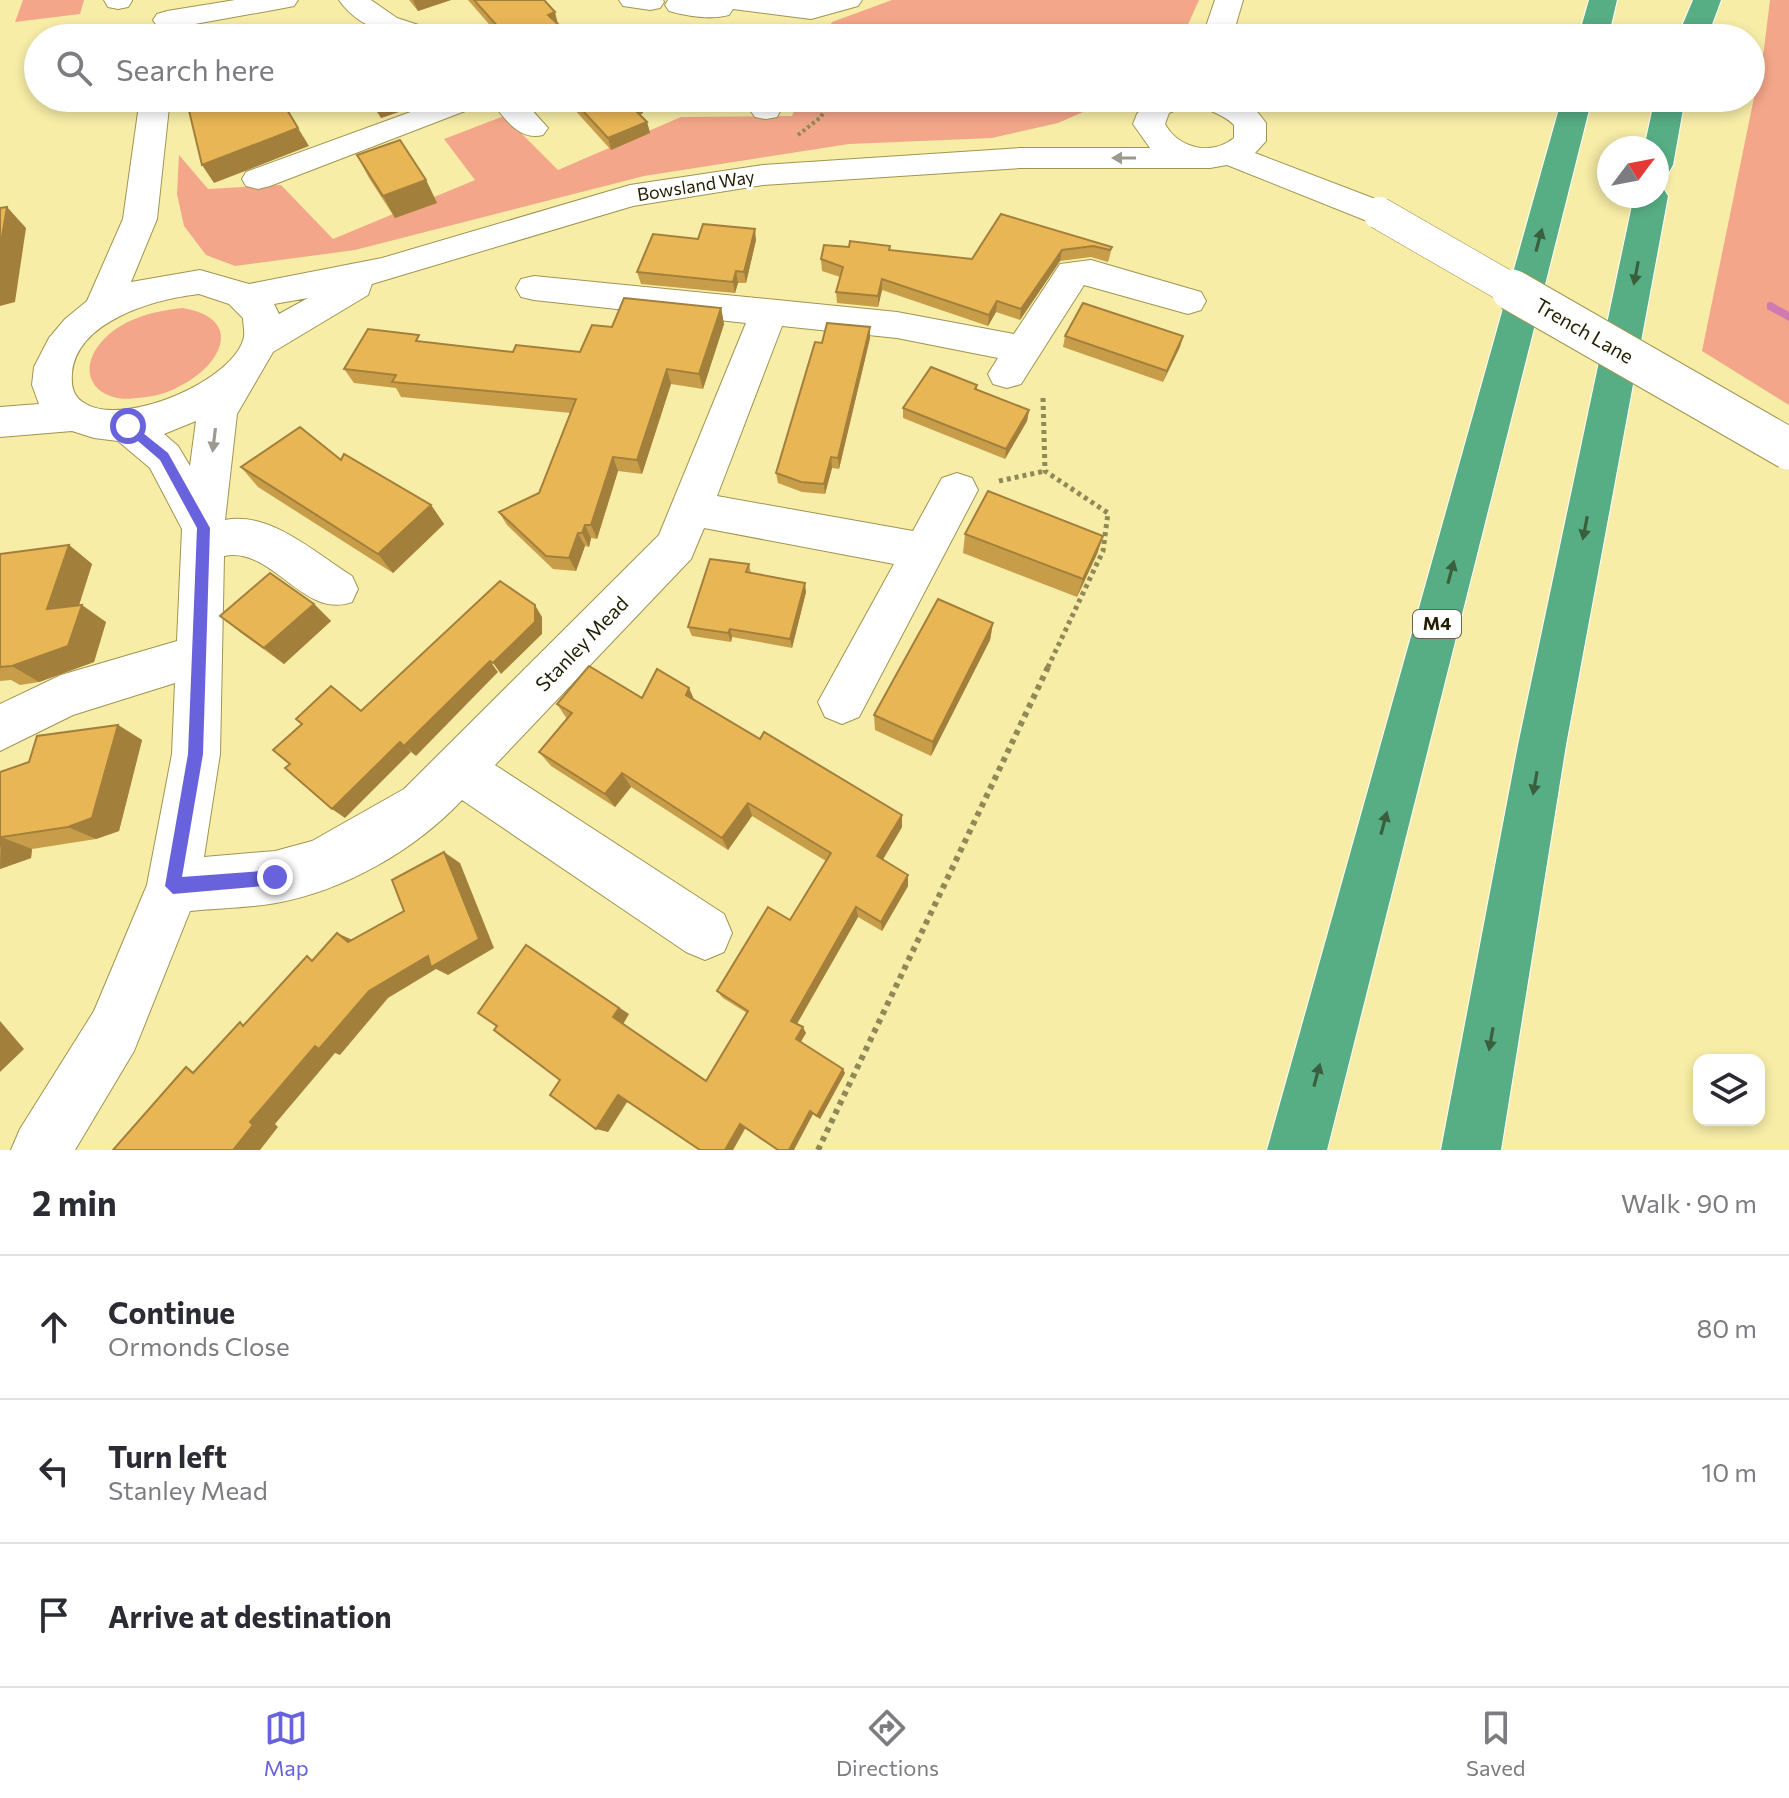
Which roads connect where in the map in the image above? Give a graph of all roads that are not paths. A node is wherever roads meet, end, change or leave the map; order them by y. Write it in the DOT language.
graph roads {
  1 [pos="280,0"];
  2 [pos="353,0"];
  3 [pos="725,0"];
  4 [pos="848,0"];
  5 [pos="1229,0"];
  6 [pos="1603,0"];
  7 [pos="1685,0"];
  8 [pos="1707,0"];
  9 [pos="679,5"];
  10 [pos="811,11"];
  11 [pos="168,19"];
  12 [pos="387,24"];
  13 [pos="805,24"];
  14 [pos="1224,24"];
  15 [pos="1597,24"];
  16 [pos="1682,24"];
  17 [pos="1698,24"];
  18 [pos="153,112"];
  19 [pos="440,112"];
  20 [pos="517,112"];
  21 [pos="1154,112"];
  22 [pos="1573,112"];
  23 [pos="1667,112"];
  24 [pos="1149,124"];
  25 [pos="1227,125"];
  26 [pos="532,128"];
  27 [pos="1663,136"];
  28 [pos="1020,158"];
  29 [pos="258,179"];
  30 [pos="1649,208"];
  31 [pos="140,219"];
  32 [pos="383,270"];
  33 [pos="168,284"];
  34 [pos="534,288"];
  35 [pos="248,297"];
  36 [pos="1188,301"];
  37 [pos="102,310"];
  38 [pos="769,311"];
  39 [pos="252,356"];
  40 [pos="50,374"];
  41 [pos="0,395"];
  42 [pos="71,416"];
  43 [pos="0,422"];
  44 [pos="128,426"];
  45 [pos="1789,449"];
  46 [pos="957,490"];
  47 [pos="692,509"];
  48 [pos="204,535"];
  49 [pos="924,551"];
  50 [pos="336,589"];
  51 [pos="200,655"];
  52 [pos="842,702"];
  53 [pos="0,729"];
  54 [pos="460,770"];
  55 [pos="173,886"];
  56 [pos="705,933"];
  57 [pos="41,1150"];
  58 [pos="1297,1150"];
  59 [pos="1471,1150"];
  1 -- 11 [label="street"];
  2 -- 12 [label="street"];
  3 -- 9 [label="street"];
  3 -- 10 [label="street"];
  4 -- 10 [label="street"];
  5 -- 14 [label="street"];
  6 -- 15 [label="highway"];
  7 -- 16 [label="highway"];
  8 -- 17 [label="highway"];
  10 -- 13 [label="street"];
  18 -- 31 [label="street"];
  19 -- 29 [label="street"];
  20 -- 26 [label="street"];
  21 -- 24 [label="street"];
  58 -- 22 [label="highway, M4, one-way"];
  23 -- 27 [label="highway"];
  24 -- 25 [label="street, Trench Lane"];
  24 -- 28 [label="street, Bowsland Way"];
  25 -- 28 [label="street, Bowsland Way, one-way"];
  25 -- 45 [label="street, Trench Lane, bridge"];
  28 -- 32 [label="street, Bowsland Way"];
  30 -- 59 [label="highway, one-way"];
  31 -- 33 [label="street"];
  31 -- 37 [label="street"];
  32 -- 35 [label="street, Bowsland Way"];
  32 -- 39 [label="street, Bowsland Way"];
  33 -- 35 [label="street"];
  33 -- 37 [label="street"];
  34 -- 38 [label="street"];
  35 -- 39 [label="street"];
  36 -- 38 [label="street"];
  37 -- 40 [label="street"];
  38 -- 47 [label="street, Stanley Mead"];
  39 -- 44 [label="street"];
  39 -- 48 [label="street, one-way"];
  40 -- 41 [label="street"];
  40 -- 42 [label="street"];
  42 -- 43 [label="street"];
  42 -- 44 [label="street"];
  44 -- 48 [label="street"];
  46 -- 49 [label="street"];
  47 -- 49 [label="street"];
  47 -- 54 [label="street, Stanley Mead"];
  48 -- 50 [label="street"];
  48 -- 51 [label="street"];
  49 -- 52 [label="street"];
  51 -- 53 [label="street"];
  51 -- 55 [label="street"];
  54 -- 55 [label="street, Stanley Mead"];
  54 -- 56 [label="street"];
  55 -- 57 [label="street"];
}
